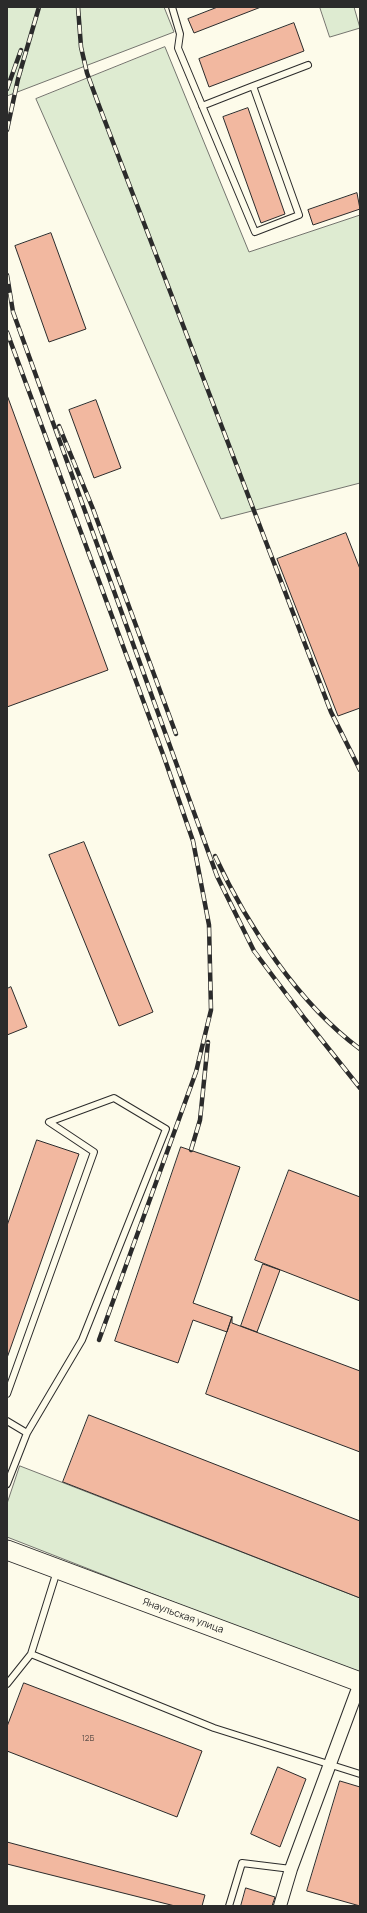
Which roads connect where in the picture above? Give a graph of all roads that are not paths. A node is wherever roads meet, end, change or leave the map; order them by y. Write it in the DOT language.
graph roads {
  1 [pos="172,7"];
  2 [pos="308,65"];
  3 [pos="253,86"];
  4 [pos="202,106"];
  5 [pos="7,1394"];
  6 [pos="7,1421"];
  7 [pos="27,1433"];
  8 [pos="7,1484"];
  9 [pos="7,1550"];
  10 [pos="57,1570"];
  11 [pos="31,1654"];
  12 [pos="360,1682"];
  13 [pos="7,1684"];
  14 [pos="331,1764"];
  15 [pos="360,1774"];
  16 [pos="291,1869"];
  17 [pos="229,1906"];
  18 [pos="280,1906"];
  1 -- 4 [label="lane"];
  2 -- 3 [label="lane"];
  3 -- 4 [label="lane"];
  3 -- 4 [label="lane"];
  5 -- 7 [label="lane"];
  6 -- 7 [label="lane"];
  7 -- 8 [label="lane"];
  9 -- 10 [label="main road, Янаульская улица"];
  10 -- 11 [label="lane"];
  10 -- 12 [label="main road, Янаульская улица"];
  11 -- 13 [label="lane"];
  11 -- 14 [label="lane"];
  12 -- 14 [label="street"];
  14 -- 15 [label="lane"];
  14 -- 16 [label="street"];
  16 -- 17 [label="lane"];
  16 -- 18 [label="street"];
}
